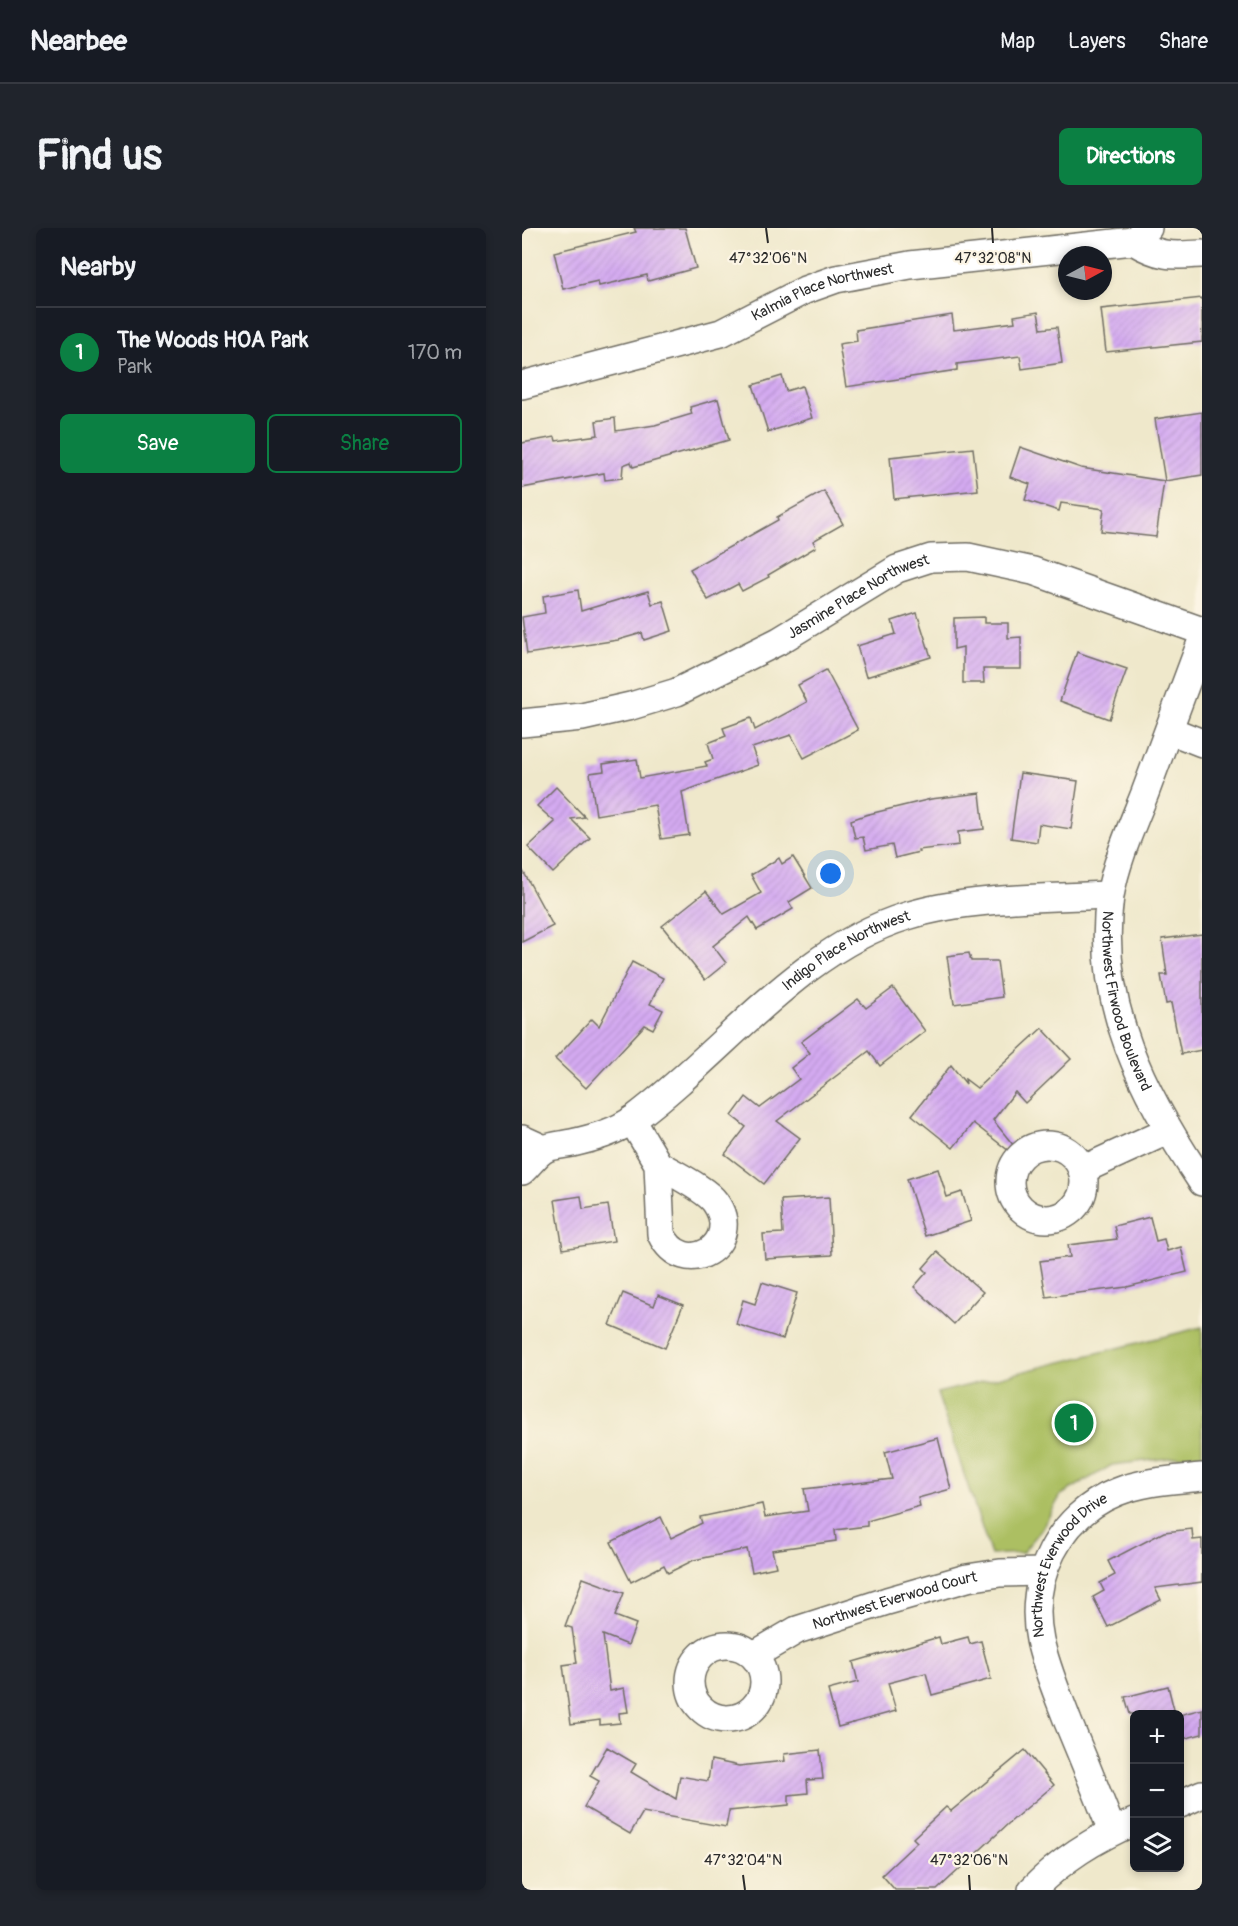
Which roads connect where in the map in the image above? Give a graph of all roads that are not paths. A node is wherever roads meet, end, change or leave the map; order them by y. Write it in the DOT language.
graph roads {
  1 [pos="1140,235"];
  2 [pos="1202,254"];
  3 [pos="522,385"];
  4 [pos="1202,631"];
  5 [pos="1202,640"];
  6 [pos="522,723"];
  7 [pos="1168,730"];
  8 [pos="1202,742"];
  9 [pos="1110,895"];
  10 [pos="632,1120"];
  11 [pos="1167,1131"];
  12 [pos="533,1144"];
  13 [pos="658,1164"];
  14 [pos="1082,1170"];
  15 [pos="522,1171"];
  16 [pos="1202,1182"];
  17 [pos="1202,1477"];
  18 [pos="1043,1572"];
  19 [pos="754,1655"];
  20 [pos="1202,1794"];
  21 [pos="1184,1802"];
  22 [pos="1123,1827"];
  23 [pos="1032,1890"];
  1 -- 2 [label="street, Kalmia Place Northwest"];
  1 -- 3 [label="street, Kalmia Place Northwest"];
  4 -- 6 [label="street, Jasmine Place Northwest"];
  5 -- 7 [label="street, Northwest Firwood Boulevard"];
  7 -- 8 [label="street"];
  7 -- 9 [label="street, Northwest Firwood Boulevard"];
  9 -- 10 [label="street, Indigo Place Northwest"];
  9 -- 11 [label="street, Northwest Firwood Boulevard"];
  10 -- 12 [label="street, Indigo Place Northwest"];
  10 -- 13 [label="street"];
  11 -- 14 [label="street"];
  11 -- 16 [label="street, Northwest Firwood Boulevard"];
  12 -- 15 [label="street, Indigo Place Northwest"];
  17 -- 18 [label="street, Northwest Everwood Drive"];
  18 -- 19 [label="street, Northwest Everwood Court"];
  18 -- 22 [label="street, Northwest Everwood Drive"];
  20 -- 21 [label="street"];
  22 -- 23 [label="street"];
}
